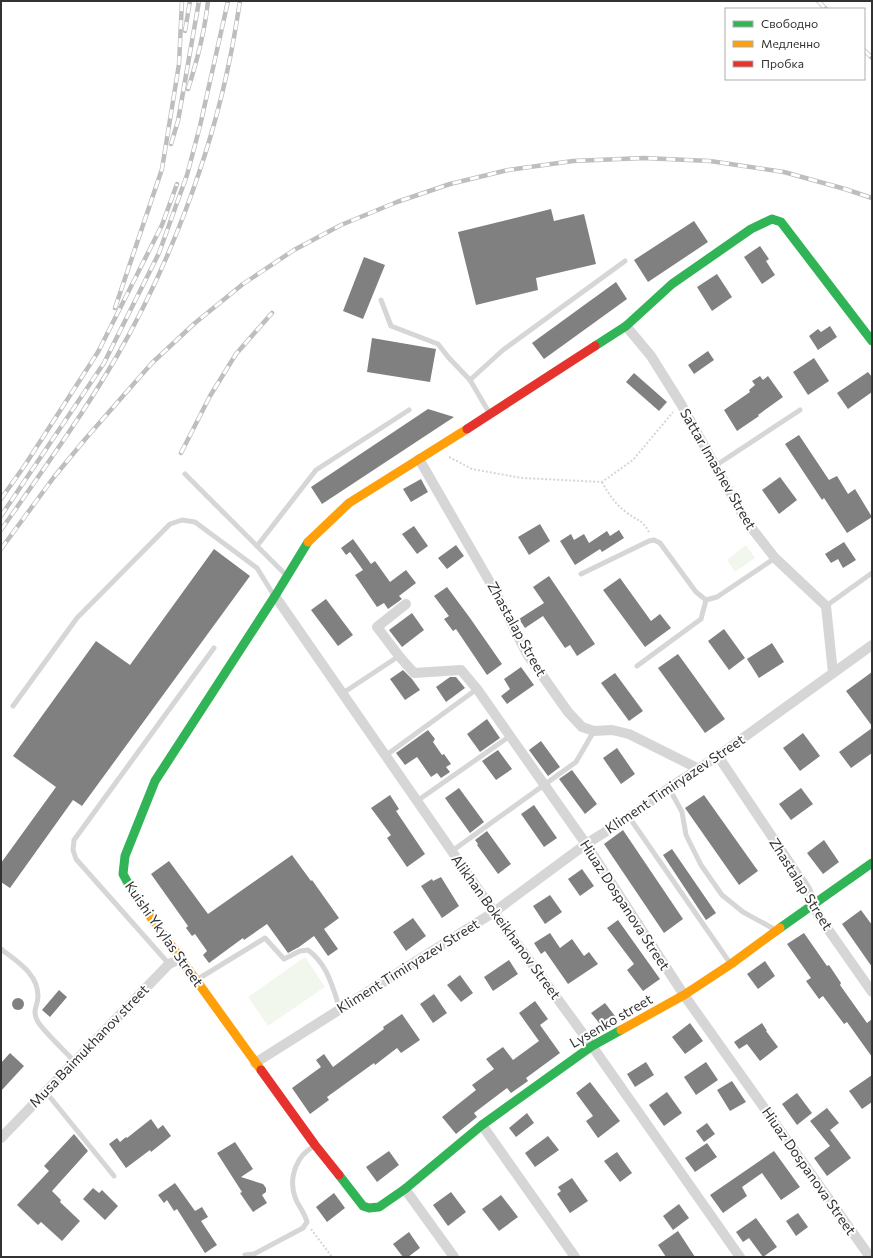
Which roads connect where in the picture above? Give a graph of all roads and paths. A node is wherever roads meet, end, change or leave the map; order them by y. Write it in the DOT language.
graph roads {
  1 [pos="625,261"];
  2 [pos="381,300"];
  3 [pos="626,326"];
  4 [pos="872,341"];
  5 [pos="470,380"];
  6 [pos="680,404"];
  7 [pos="409,410"];
  8 [pos="800,410"];
  9 [pos="490,414"];
  10 [pos="435,449"];
  11 [pos="420,459"];
  12 [pos="715,466"];
  13 [pos="186,474"];
  14 [pos="602,482"];
  15 [pos="654,540"];
  16 [pos="257,546"];
  17 [pos="775,558"];
  18 [pos="872,572"];
  19 [pos="581,574"];
  20 [pos="287,575"];
  21 [pos="275,596"];
  22 [pos="706,600"];
  23 [pos="406,604"];
  24 [pos="826,606"];
  25 [pos="872,645"];
  26 [pos="214,648"];
  27 [pos="399,656"];
  28 [pos="638,666"];
  29 [pos="833,674"];
  30 [pos="476,689"];
  31 [pos="343,693"];
  32 [pos="13,706"];
  33 [pos="594,730"];
  34 [pos="510,736"];
  35 [pos="385,756"];
  36 [pos="718,756"];
  37 [pos="699,769"];
  38 [pos="544,785"];
  39 [pos="669,788"];
  40 [pos="417,801"];
  41 [pos="629,818"];
  42 [pos="586,844"];
  43 [pos="452,851"];
  44 [pos="872,863"];
  45 [pos="813,904"];
  46 [pos="494,912"];
  47 [pos="777,930"];
  48 [pos="1,948"];
  49 [pos="180,959"];
  50 [pos="169,964"];
  51 [pos="730,964"];
  52 [pos="196,981"];
  53 [pos="872,992"];
  54 [pos="684,995"];
  55 [pos="340,1009"];
  56 [pos="592,1046"];
  57 [pos="74,1061"];
  58 [pos="255,1063"];
  59 [pos="45,1091"];
  60 [pos="482,1125"];
  61 [pos="2,1133"];
  62 [pos="315,1145"];
  63 [pos="114,1176"];
  64 [pos="405,1189"];
  65 [pos="369,1208"];
  66 [pos="307,1222"];
  67 [pos="245,1256"];
  68 [pos="332,1257"];
  69 [pos="454,1257"];
  70 [pos="575,1257"];
  71 [pos="740,1257"];
  72 [pos="870,1257"];
  1 -- 5 [label="lane"];
  2 -- 5 [label="lane"];
  3 -- 4 [label="street, Kuishi Ykylas Street"];
  3 -- 6 [label="street, Sattar Imashev Street"];
  3 -- 9 [label="street, Kuishi Ykylas Street"];
  5 -- 9 [label="lane"];
  6 -- 12 [label="street, Sattar Imashev Street"];
  6 -- 14 [label="path"];
  7 -- 16 [label="lane"];
  8 -- 12 [label="lane"];
  9 -- 10 [label="street, Kuishi Ykylas Street"];
  10 -- 11 [label="street, Kuishi Ykylas Street"];
  10 -- 14 [label="path"];
  11 -- 20 [label="street, Kuishi Ykylas Street"];
  11 -- 33 [label="street, Zhastalap Street"];
  12 -- 17 [label="street, Sattar Imashev Street"];
  13 -- 16 [label="lane"];
  14 -- 15 [label="path"];
  15 -- 19 [label="lane"];
  15 -- 22 [label="lane"];
  16 -- 20 [label="lane"];
  17 -- 22 [label="lane"];
  17 -- 24 [label="street, Sattar Imashev Street"];
  18 -- 24 [label="lane"];
  20 -- 21 [label="street, Kuishi Ykylas Street"];
  21 -- 31 [label="street, Alikhan Bokeikhanov Street"];
  21 -- 32 [label="lane"];
  21 -- 49 [label="street, Kuishi Ykylas Street"];
  22 -- 28 [label="lane"];
  23 -- 27 [label="street, Hiuaz Dospanova Street"];
  24 -- 29 [label="street"];
  25 -- 29 [label="street, Kliment Timiryazev Street"];
  26 -- 50 [label="lane"];
  27 -- 30 [label="street, Hiuaz Dospanova Street"];
  27 -- 31 [label="lane"];
  29 -- 36 [label="street, Kliment Timiryazev Street"];
  30 -- 34 [label="street, Hiuaz Dospanova Street"];
  30 -- 35 [label="lane"];
  31 -- 35 [label="street, Alikhan Bokeikhanov Street"];
  33 -- 37 [label="street, Zhastalap Street"];
  33 -- 38 [label="lane"];
  34 -- 38 [label="street, Hiuaz Dospanova Street"];
  34 -- 40 [label="lane"];
  35 -- 40 [label="street, Alikhan Bokeikhanov Street"];
  36 -- 37 [label="street, Kliment Timiryazev Street"];
  36 -- 45 [label="street, Zhastalap Street"];
  37 -- 39 [label="street, Kliment Timiryazev Street"];
  38 -- 42 [label="street, Hiuaz Dospanova Street"];
  38 -- 43 [label="lane"];
  39 -- 41 [label="street, Kliment Timiryazev Street"];
  39 -- 47 [label="lane"];
  40 -- 43 [label="street, Alikhan Bokeikhanov Street"];
  41 -- 42 [label="street, Kliment Timiryazev Street"];
  41 -- 51 [label="lane"];
  42 -- 46 [label="street, Kliment Timiryazev Street"];
  42 -- 54 [label="street, Hiuaz Dospanova Street"];
  43 -- 46 [label="street, Alikhan Bokeikhanov Street"];
  44 -- 45 [label="street, Lysenko street"];
  45 -- 47 [label="street, Lysenko street"];
  45 -- 53 [label="street, Zhastalap Street"];
  46 -- 55 [label="street, Kliment Timiryazev Street"];
  46 -- 56 [label="street, Alikhan Bokeikhanov Street"];
  47 -- 51 [label="street, Lysenko street"];
  48 -- 57 [label="lane"];
  49 -- 50 [label="street, Musa Baimukhanov street"];
  49 -- 52 [label="street, Kuishi Ykylas Street"];
  50 -- 57 [label="street, Musa Baimukhanov street"];
  51 -- 54 [label="street, Lysenko street"];
  52 -- 55 [label="lane"];
  52 -- 58 [label="street, Kuishi Ykylas Street"];
  54 -- 56 [label="street, Lysenko street"];
  54 -- 72 [label="street, Hiuaz Dospanova Street"];
  55 -- 58 [label="street, Kliment Timiryazev Street"];
  56 -- 60 [label="street, Lysenko street"];
  56 -- 71 [label="street, Alikhan Bokeikhanov Street"];
  57 -- 59 [label="street, Musa Baimukhanov street"];
  58 -- 62 [label="street, Kuishi Ykylas Street"];
  59 -- 61 [label="street, Musa Baimukhanov street"];
  59 -- 63 [label="lane"];
  60 -- 64 [label="street, Lysenko street"];
  60 -- 70 [label="street"];
  62 -- 65 [label="street, Kuishi Ykylas Street"];
  62 -- 66 [label="lane"];
  64 -- 65 [label="street, Lysenko street"];
  64 -- 69 [label="street"];
  66 -- 67 [label="lane"];
  66 -- 68 [label="path"];
}
